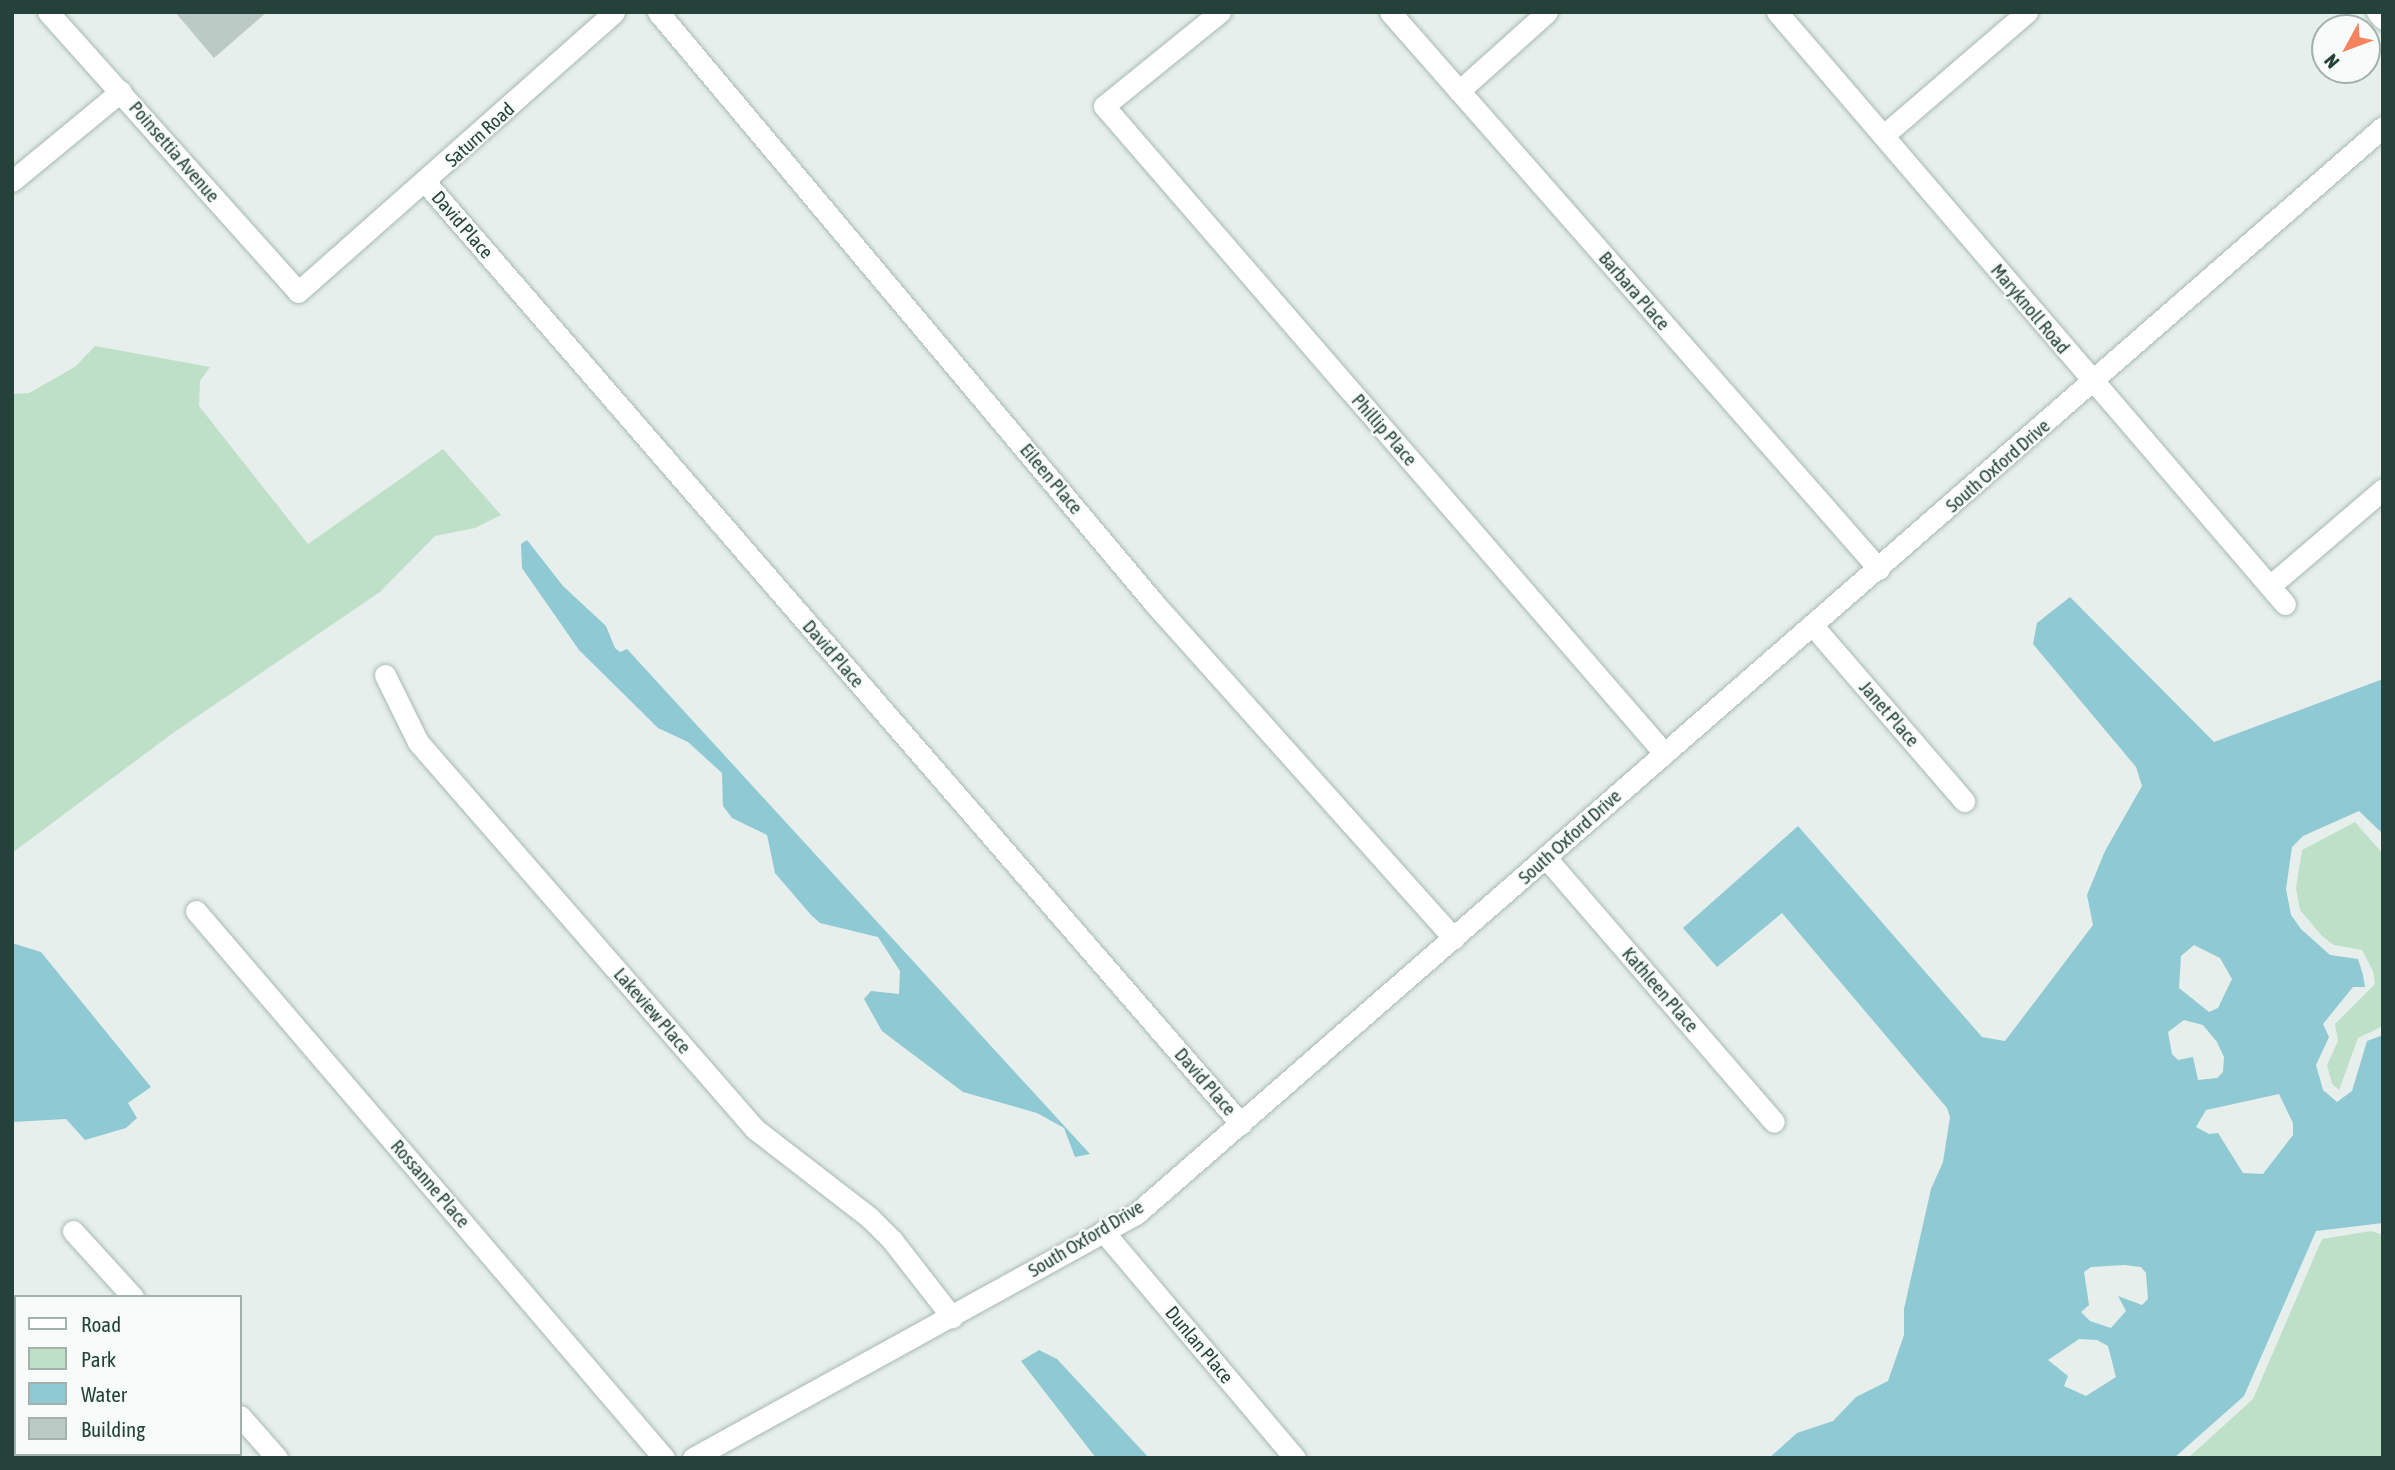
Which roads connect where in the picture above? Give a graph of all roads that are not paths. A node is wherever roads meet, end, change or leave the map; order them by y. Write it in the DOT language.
graph roads {
  1 [pos="48,12"];
  2 [pos="614,12"];
  3 [pos="658,12"];
  4 [pos="1220,12"];
  5 [pos="1390,12"];
  6 [pos="1547,12"];
  7 [pos="1777,12"];
  8 [pos="2027,12"];
  9 [pos="2377,12"];
  10 [pos="2383,19"];
  11 [pos="1459,91"];
  12 [pos="121,92"];
  13 [pos="2383,127"];
  14 [pos="1884,135"];
  15 [pos="12,181"];
  16 [pos="426,183"];
  17 [pos="305,288"];
  18 [pos="2094,383"];
  19 [pos="2383,489"];
  20 [pos="1879,569"];
  21 [pos="2270,586"];
  22 [pos="2285,604"];
  23 [pos="1814,627"];
  24 [pos="385,675"];
  25 [pos="1664,753"];
  26 [pos="1964,801"];
  27 [pos="1547,859"];
  28 [pos="196,911"];
  29 [pos="1454,938"];
  30 [pos="1774,1122"];
  31 [pos="1241,1124"];
  32 [pos="73,1231"];
  33 [pos="1103,1231"];
  34 [pos="130,1295"];
  35 [pos="952,1317"];
  36 [pos="242,1418"];
  37 [pos="277,1458"];
  38 [pos="664,1458"];
  39 [pos="693,1458"];
  40 [pos="1295,1458"];
  1 -- 12 [label="street, Poinsettia Avenue"];
  2 -- 16 [label="street, Saturn Road"];
  3 -- 29 [label="street, Eileen Place"];
  4 -- 25 [label="street, Phillip Place"];
  5 -- 11 [label="street, Barbara Place"];
  6 -- 11 [label="street"];
  7 -- 14 [label="street, Maryknoll Road"];
  8 -- 14 [label="street"];
  9 -- 10 [label="street"];
  11 -- 20 [label="street, Barbara Place"];
  12 -- 15 [label="street"];
  12 -- 17 [label="street, Poinsettia Avenue"];
  13 -- 18 [label="street, South Oxford Drive"];
  14 -- 18 [label="street, Maryknoll Road"];
  16 -- 17 [label="street, Saturn Road"];
  16 -- 31 [label="street, David Place"];
  18 -- 20 [label="street, South Oxford Drive"];
  18 -- 21 [label="street, Maryknoll Road"];
  19 -- 21 [label="street"];
  20 -- 23 [label="street, South Oxford Drive"];
  21 -- 22 [label="street, Maryknoll Road"];
  23 -- 25 [label="street, South Oxford Drive"];
  23 -- 26 [label="street, Janet Place"];
  24 -- 35 [label="street, Lakeview Place"];
  25 -- 27 [label="street, South Oxford Drive"];
  27 -- 29 [label="street, South Oxford Drive"];
  27 -- 30 [label="street, Kathleen Place"];
  28 -- 38 [label="street, Rossanne Place"];
  29 -- 31 [label="street, South Oxford Drive"];
  31 -- 33 [label="street, South Oxford Drive"];
  32 -- 34 [label="street"];
  33 -- 35 [label="street, South Oxford Drive"];
  33 -- 40 [label="street, Dunlan Place"];
  35 -- 39 [label="street, South Oxford Drive"];
  36 -- 37 [label="street"];
}
